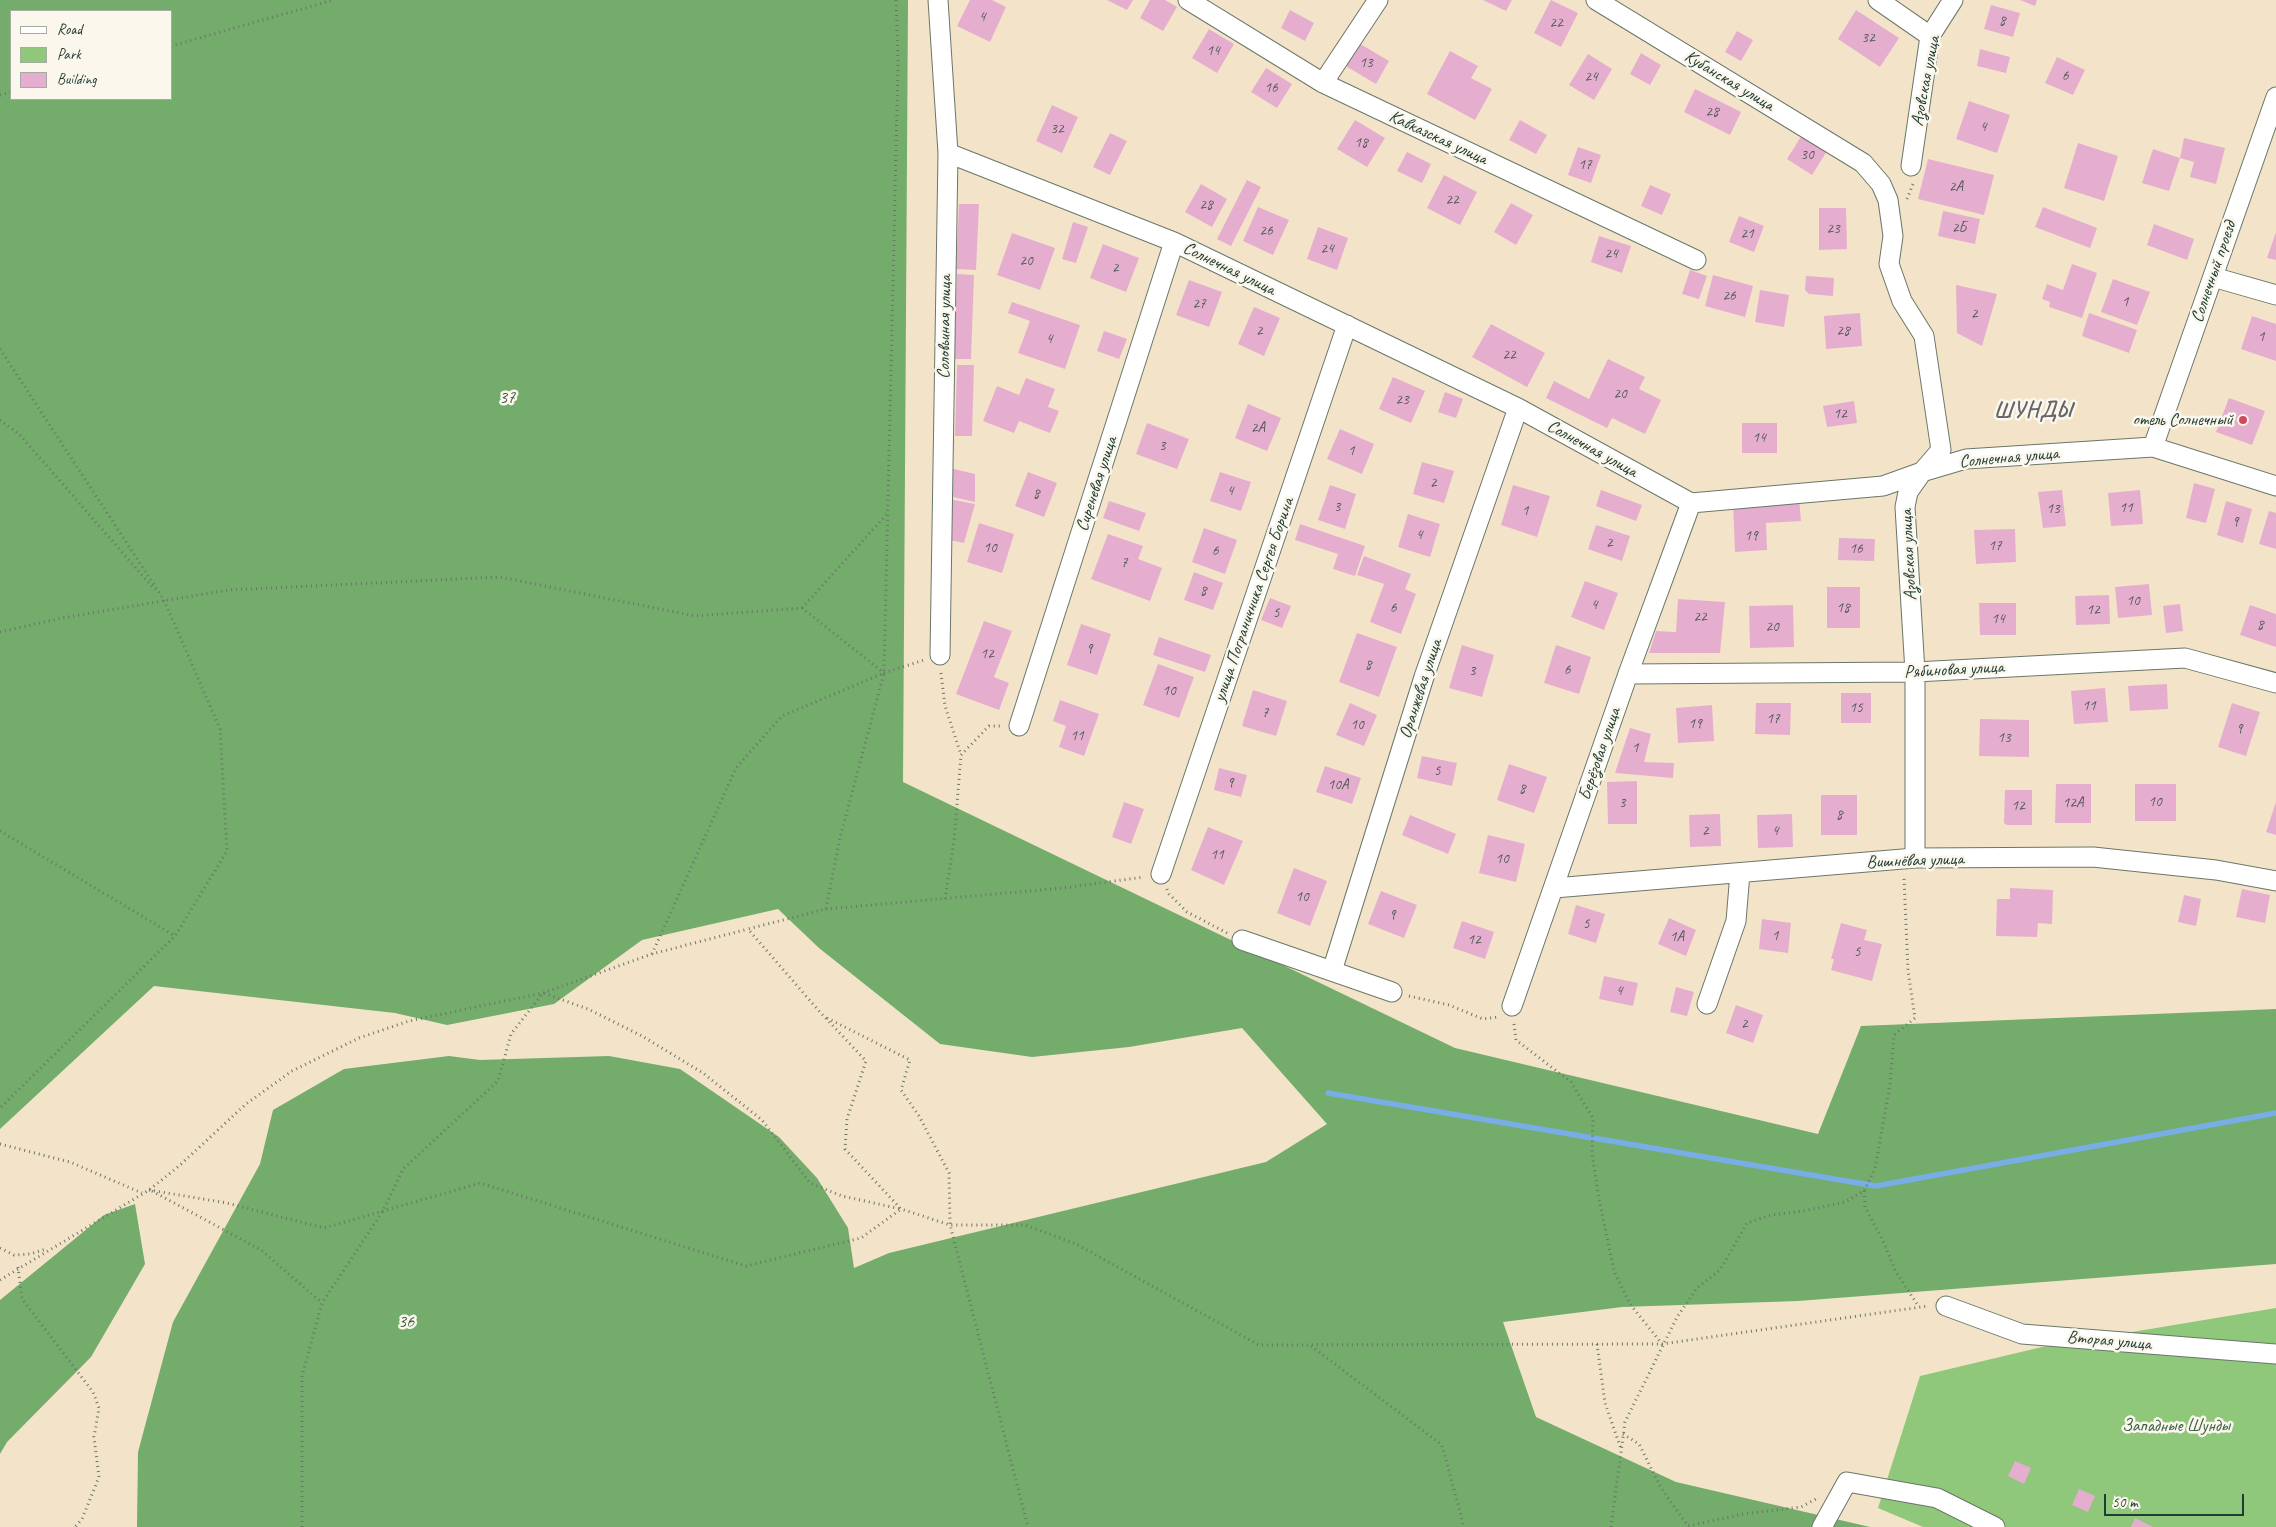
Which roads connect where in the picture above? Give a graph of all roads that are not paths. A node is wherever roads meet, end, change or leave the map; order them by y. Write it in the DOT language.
graph roads {
  1 [pos="938,0"];
  2 [pos="1188,0"];
  3 [pos="1378,0"];
  4 [pos="1596,0"];
  5 [pos="1878,0"];
  6 [pos="1952,0"];
  7 [pos="1930,36"];
  8 [pos="1323,84"];
  9 [pos="2276,96"];
  10 [pos="948,153"];
  11 [pos="1863,163"];
  12 [pos="1911,166"];
  13 [pos="1174,242"];
  14 [pos="1696,260"];
  15 [pos="2213,276"];
  16 [pos="2276,295"];
  17 [pos="1347,325"];
  18 [pos="1518,408"];
  19 [pos="2153,447"];
  20 [pos="1922,472"];
  21 [pos="2276,486"];
  22 [pos="1691,503"];
  23 [pos="940,655"];
  24 [pos="1915,672"];
  25 [pos="1628,674"];
  26 [pos="2276,683"];
  27 [pos="1019,726"];
  28 [pos="1910,859"];
  29 [pos="1740,873"];
  30 [pos="1162,874"];
  31 [pos="2276,881"];
  32 [pos="1554,888"];
  33 [pos="1242,940"];
  34 [pos="1332,971"];
  35 [pos="1392,992"];
  36 [pos="1707,1004"];
  37 [pos="1512,1006"];
  38 [pos="1946,1306"];
  39 [pos="2276,1354"];
  40 [pos="1822,1527"];
  41 [pos="1995,1527"];
  1 -- 10 [label="street, Соловьиная улица"];
  2 -- 8 [label="street, Кавказская улица"];
  3 -- 8 [label="street"];
  4 -- 11 [label="street, Кубанская улица"];
  5 -- 7 [label="street"];
  6 -- 7 [label="street, Азовская улица"];
  7 -- 12 [label="street, Азовская улица"];
  8 -- 14 [label="street, Кавказская улица"];
  9 -- 15 [label="street, Солнечный проезд"];
  10 -- 13 [label="street, Солнечная улица"];
  10 -- 23 [label="street, Соловьиная улица"];
  11 -- 20 [label="street, Азовская улица"];
  13 -- 17 [label="street, Солнечная улица"];
  13 -- 27 [label="street, Сиреневая улица"];
  15 -- 16 [label="street"];
  15 -- 19 [label="street, Солнечный проезд"];
  17 -- 18 [label="street, Солнечная улица"];
  17 -- 30 [label="street, улица Пограничника Сергея Борина"];
  18 -- 22 [label="street, Солнечная улица"];
  18 -- 34 [label="street, Оранжевая улица"];
  19 -- 20 [label="street, Солнечная улица"];
  19 -- 21 [label="street, Солнечная улица"];
  20 -- 22 [label="street, Солнечная улица"];
  20 -- 24 [label="street, Азовская улица"];
  22 -- 25 [label="street, Берёзовая улица"];
  24 -- 25 [label="street, Рябиновая улица"];
  24 -- 26 [label="street, Рябиновая улица"];
  24 -- 28 [label="street, Азовская улица"];
  25 -- 32 [label="street, Берёзовая улица"];
  28 -- 29 [label="street, Вишнёвая улица"];
  28 -- 31 [label="street, Вишнёвая улица"];
  29 -- 32 [label="street, Вишнёвая улица"];
  29 -- 36 [label="street"];
  32 -- 37 [label="street, Берёзовая улица"];
  33 -- 34 [label="street"];
  34 -- 35 [label="street"];
  38 -- 39 [label="street, Вторая улица"];
  40 -- 41 [label="street"];
}
